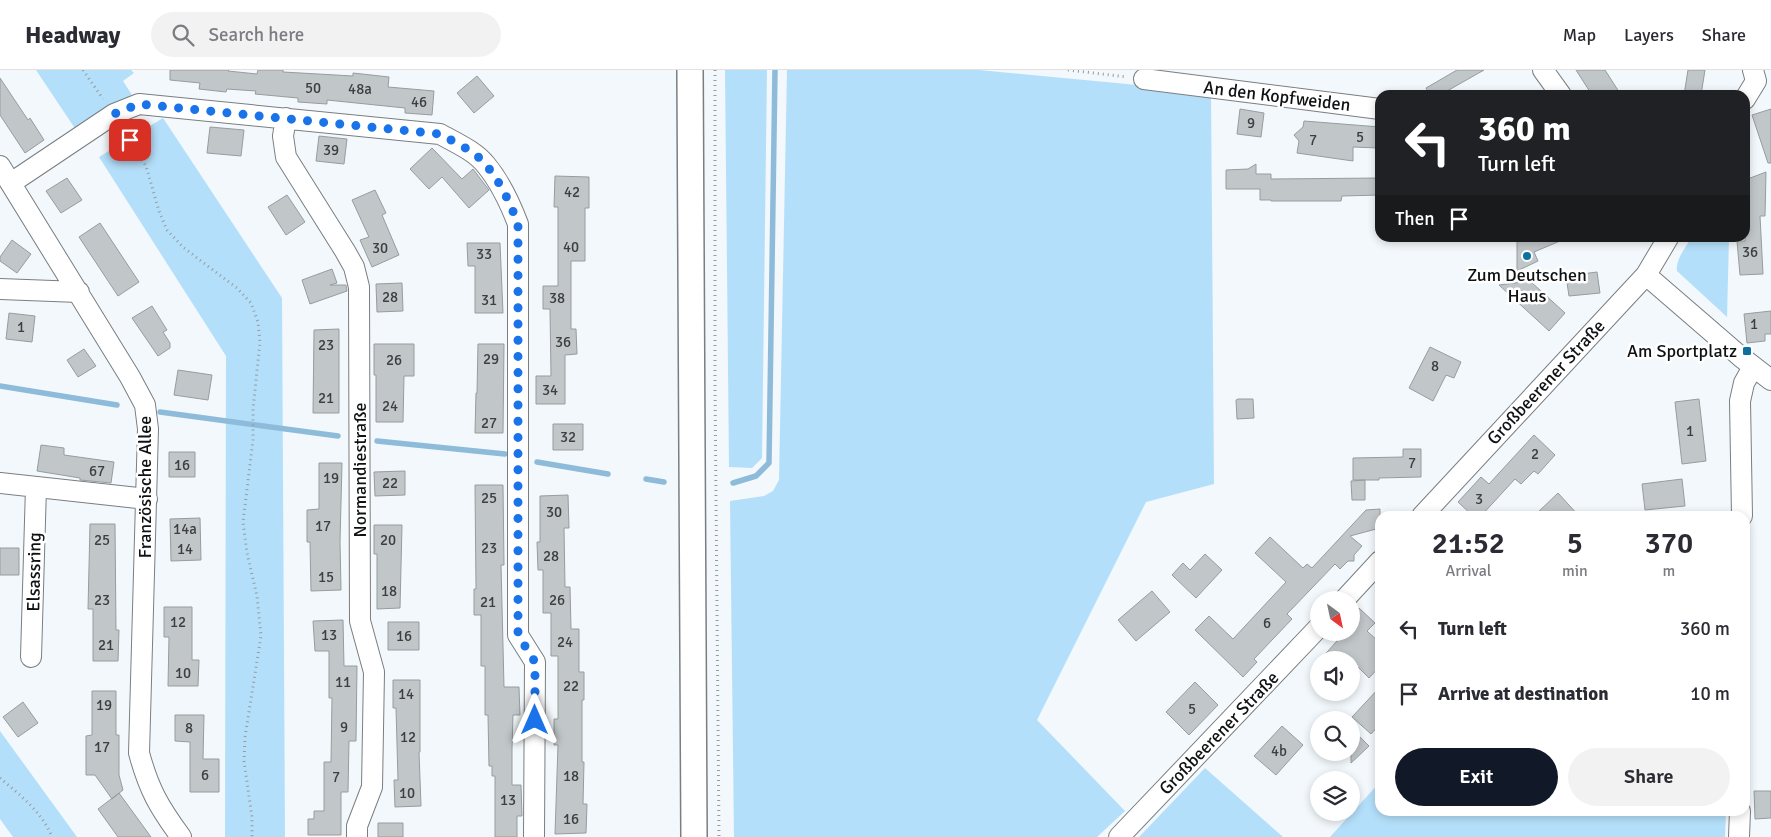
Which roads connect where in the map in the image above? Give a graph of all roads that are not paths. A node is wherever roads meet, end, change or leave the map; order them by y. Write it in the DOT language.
graph roads {
  1 [pos="690,70"];
  2 [pos="1543,70"];
  3 [pos="1760,76"];
  4 [pos="1144,79"];
  5 [pos="1557,90"];
  6 [pos="1750,91"];
  7 [pos="1375,108"];
  8 [pos="286,118"];
  9 [pos="0,166"];
  10 [pos="11,183"];
  11 [pos="1661,242"];
  12 [pos="1646,275"];
  13 [pos="0,289"];
  14 [pos="79,292"];
  15 [pos="1754,367"];
  16 [pos="1771,380"];
  17 [pos="0,483"];
  18 [pos="36,487"];
  19 [pos="147,499"];
  20 [pos="1427,511"];
  21 [pos="1742,511"];
  22 [pos="1375,567"];
  23 [pos="1353,591"];
  24 [pos="1310,637"];
  25 [pos="32,657"];
  26 [pos="1740,816"];
  27 [pos="181,837"];
  28 [pos="357,837"];
  29 [pos="534,837"];
  30 [pos="694,837"];
  31 [pos="1119,837"];
  32 [pos="1740,837"];
  1 -- 30 [label="main road"];
  2 -- 5 [label="street"];
  3 -- 6 [label="street"];
  4 -- 7 [label="street, An den Kopfweiden"];
  8 -- 10 [label="street"];
  8 -- 28 [label="street, Normandiestraße"];
  8 -- 29 [label="street"];
  9 -- 10 [label="street, Französische Allee"];
  10 -- 14 [label="street, Französische Allee"];
  11 -- 12 [label="street, Großbeerener Straße"];
  12 -- 15 [label="street"];
  12 -- 20 [label="street, Großbeerener Straße"];
  13 -- 14 [label="street"];
  14 -- 19 [label="street, Französische Allee"];
  15 -- 16 [label="street"];
  15 -- 21 [label="street"];
  17 -- 18 [label="street"];
  18 -- 19 [label="street"];
  18 -- 25 [label="street, Elsassring"];
  19 -- 27 [label="street, Französische Allee"];
  22 -- 23 [label="street"];
  24 -- 31 [label="street, Großbeerener Straße"];
  26 -- 32 [label="street"];
}
